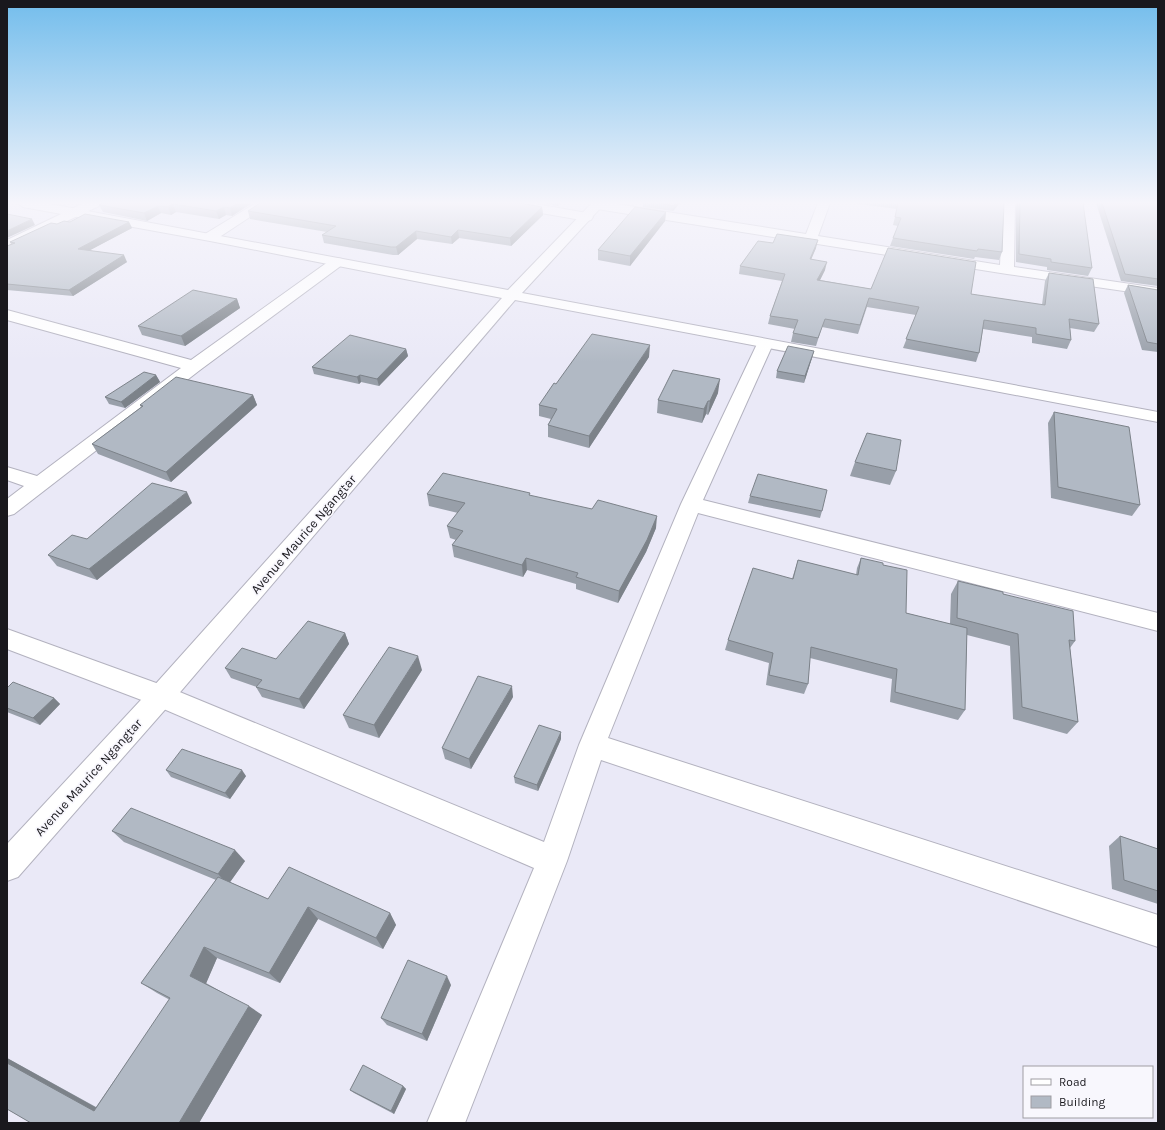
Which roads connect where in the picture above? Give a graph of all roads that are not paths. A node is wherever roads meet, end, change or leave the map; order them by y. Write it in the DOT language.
graph roads {
  1 [pos="305,256"];
  2 [pos="549,256"];
  3 [pos="920,256"];
  4 [pos="1007,256"];
  5 [pos="337,262"];
  6 [pos="1007,270"];
  7 [pos="1158,292"];
  8 [pos="511,296"];
  9 [pos="7,315"];
  10 [pos="765,344"];
  11 [pos="194,366"];
  12 [pos="1158,418"];
  13 [pos="7,473"];
  14 [pos="39,484"];
  15 [pos="691,504"];
  16 [pos="7,509"];
  17 [pos="1158,622"];
  18 [pos="7,639"];
  19 [pos="161,696"];
  20 [pos="592,745"];
  21 [pos="552,861"];
  22 [pos="7,866"];
  23 [pos="1158,931"];
  24 [pos="446,1123"];
  1 -- 5 [label="street"];
  2 -- 8 [label="street, Avenue Maurice Ngangtar"];
  3 -- 6 [label="street"];
  4 -- 6 [label="street"];
  5 -- 8 [label="street"];
  5 -- 11 [label="street"];
  6 -- 7 [label="street"];
  8 -- 10 [label="street"];
  8 -- 19 [label="street, Avenue Maurice Ngangtar"];
  9 -- 11 [label="street"];
  10 -- 12 [label="street"];
  10 -- 15 [label="street"];
  11 -- 14 [label="street"];
  13 -- 14 [label="street"];
  14 -- 16 [label="street"];
  15 -- 17 [label="street"];
  15 -- 20 [label="street"];
  18 -- 19 [label="street"];
  19 -- 21 [label="street"];
  19 -- 22 [label="street, Avenue Maurice Ngangtar"];
  20 -- 21 [label="street"];
  20 -- 23 [label="street"];
  21 -- 24 [label="street"];
}
